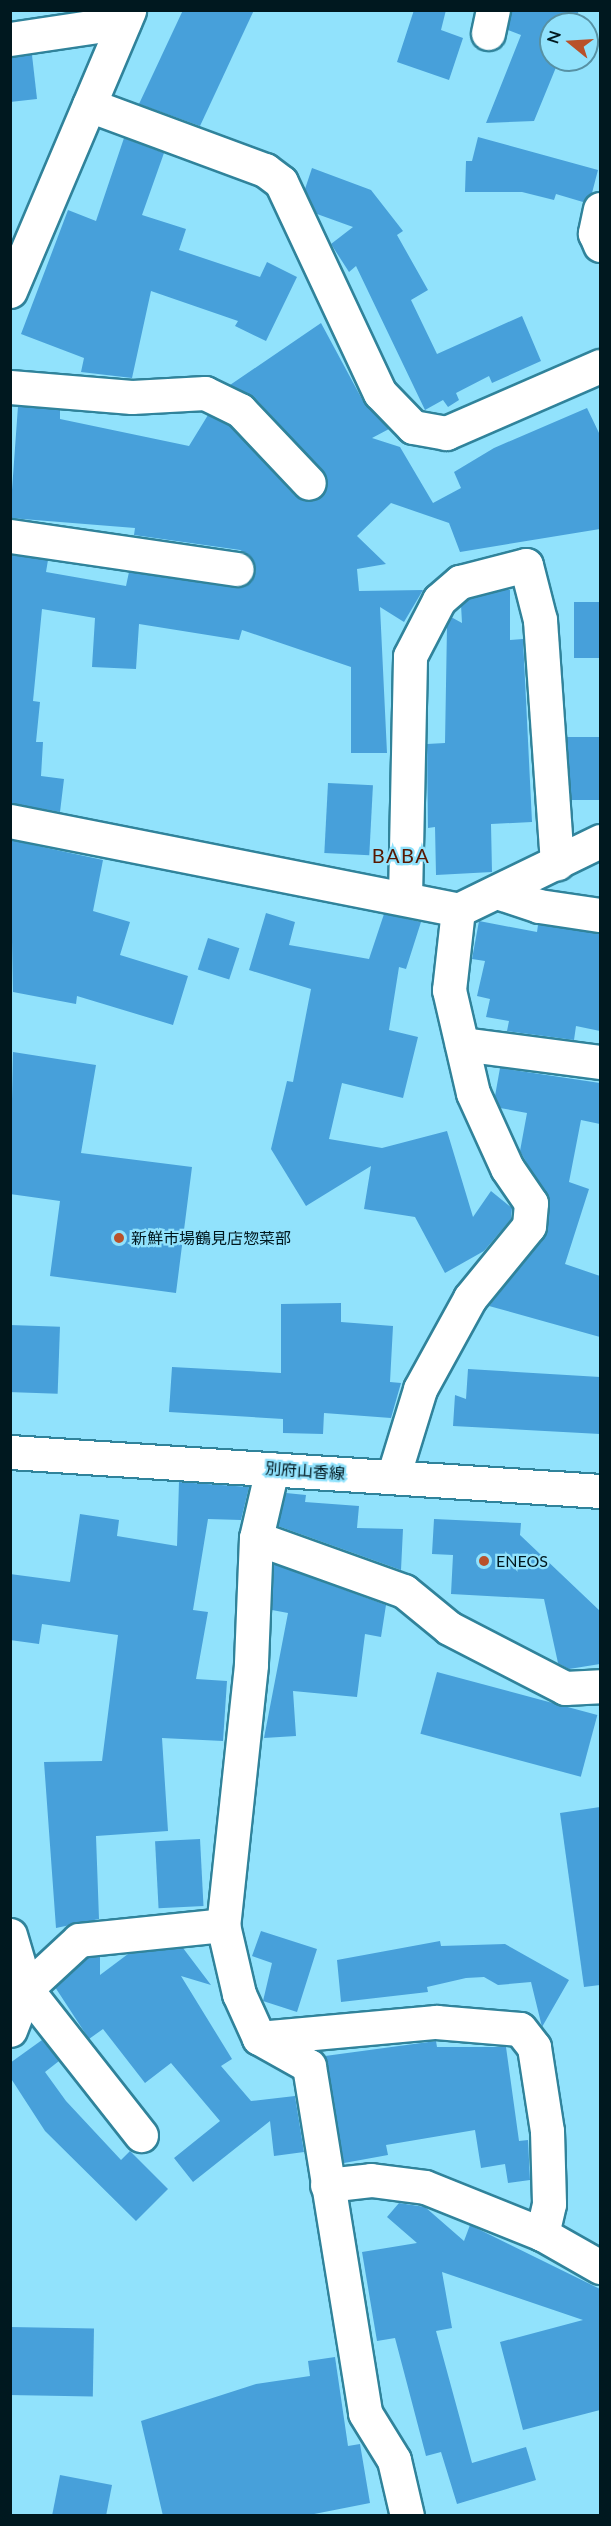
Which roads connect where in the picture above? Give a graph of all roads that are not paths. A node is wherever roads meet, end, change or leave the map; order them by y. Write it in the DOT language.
graph roads {
  1 [pos="127,16"];
  2 [pos="10,39"];
  3 [pos="89,105"];
  4 [pos="600,209"];
  5 [pos="600,246"];
  6 [pos="10,291"];
  7 [pos="600,366"];
  8 [pos="10,387"];
  9 [pos="309,483"];
  10 [pos="10,536"];
  11 [pos="237,569"];
  12 [pos="10,821"];
  13 [pos="600,841"];
  14 [pos="557,863"];
  15 [pos="497,892"];
  16 [pos="405,897"];
  17 [pos="458,910"];
  18 [pos="600,915"];
  19 [pos="462,1044"];
  20 [pos="600,1062"];
  21 [pos="10,1452"];
  22 [pos="272,1469"];
  23 [pos="393,1477"];
  24 [pos="600,1491"];
  25 [pos="256,1538"];
  26 [pos="600,1686"];
  27 [pos="223,1925"];
  28 [pos="10,1935"];
  29 [pos="27,1989"];
  30 [pos="10,2030"];
  31 [pos="258,2038"];
  32 [pos="141,2135"];
  33 [pos="327,2185"];
  34 [pos="542,2234"];
  35 [pos="600,2267"];
  36 [pos="406,2515"];
  1 -- 2 [label="street"];
  1 -- 3 [label="street"];
  3 -- 6 [label="street"];
  3 -- 7 [label="street"];
  4 -- 5 [label="street"];
  8 -- 9 [label="street"];
  10 -- 11 [label="street"];
  12 -- 16 [label="street"];
  13 -- 14 [label="street"];
  14 -- 15 [label="street"];
  14 -- 16 [label="street"];
  15 -- 17 [label="street"];
  15 -- 18 [label="street"];
  16 -- 17 [label="street"];
  17 -- 19 [label="street"];
  19 -- 20 [label="street"];
  19 -- 23 [label="street"];
  21 -- 22 [label="street, 別府山香線"];
  22 -- 23 [label="street, 別府山香線"];
  22 -- 25 [label="street"];
  23 -- 24 [label="street, 別府山香線"];
  25 -- 26 [label="street"];
  25 -- 27 [label="street"];
  27 -- 29 [label="street"];
  27 -- 31 [label="street"];
  28 -- 29 [label="street"];
  29 -- 30 [label="street"];
  29 -- 32 [label="street"];
  31 -- 33 [label="street"];
  31 -- 34 [label="street"];
  33 -- 34 [label="street"];
  33 -- 36 [label="street"];
  34 -- 35 [label="street"];
}
